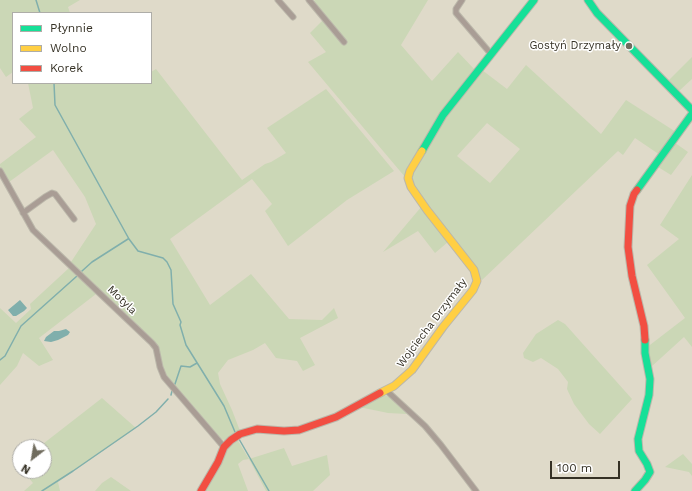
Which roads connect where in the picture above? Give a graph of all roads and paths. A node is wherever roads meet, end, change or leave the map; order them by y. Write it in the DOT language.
graph roads {
  1 [pos="278,0"];
  2 [pos="309,0"];
  3 [pos="462,0"];
  4 [pos="534,0"];
  5 [pos="588,0"];
  6 [pos="293,17"];
  7 [pos="344,42"];
  8 [pos="491,54"];
  9 [pos="692,110"];
  10 [pos="692,114"];
  11 [pos="0,171"];
  12 [pos="23,213"];
  13 [pos="74,219"];
  14 [pos="387,391"];
  15 [pos="224,447"];
  16 [pos="201,491"];
  17 [pos="476,491"];
  18 [pos="635,491"];
  1 -- 6 [label="street"];
  2 -- 7 [label="street"];
  3 -- 8 [label="street"];
  4 -- 8 [label="street, Wojciecha Drzymały"];
  5 -- 9 [label="street"];
  8 -- 14 [label="street, Wojciecha Drzymały"];
  10 -- 18 [label="street"];
  11 -- 12 [label="street, Motyla"];
  12 -- 13 [label="street"];
  12 -- 15 [label="street, Motyla"];
  14 -- 15 [label="street, Wojciecha Drzymały"];
  14 -- 17 [label="street"];
  15 -- 16 [label="street, Wojciecha Drzymały"];
}
